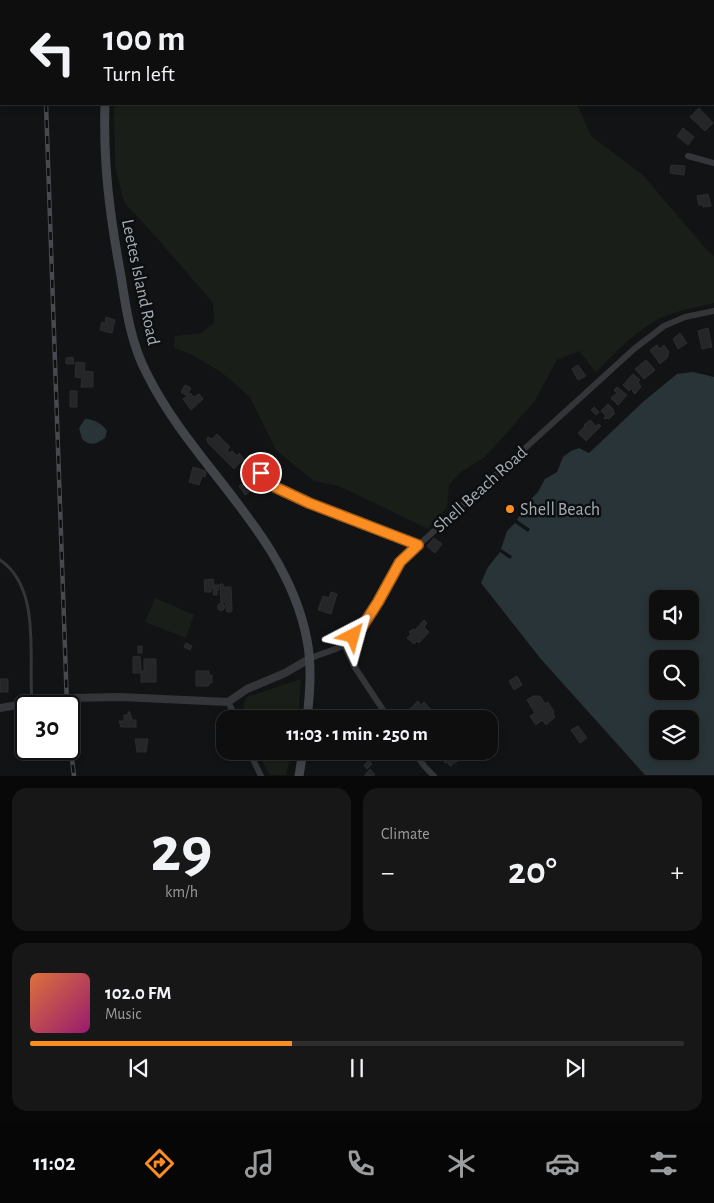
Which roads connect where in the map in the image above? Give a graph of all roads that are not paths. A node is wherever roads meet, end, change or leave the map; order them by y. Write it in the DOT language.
graph roads {
  1 [pos="105,105"];
  2 [pos="688,156"];
  3 [pos="714,163"];
  4 [pos="714,311"];
  5 [pos="261,473"];
  6 [pos="418,545"];
  7 [pos="0,560"];
  8 [pos="344,645"];
  9 [pos="309,659"];
  10 [pos="32,695"];
  11 [pos="80,698"];
  12 [pos="228,702"];
  13 [pos="15,706"];
  14 [pos="0,708"];
  15 [pos="232,710"];
  16 [pos="308,710"];
  17 [pos="383,710"];
  18 [pos="253,760"];
  19 [pos="302,760"];
  20 [pos="420,760"];
  21 [pos="261,776"];
  22 [pos="299,776"];
  23 [pos="434,776"];
  1 -- 9 [label="main road, Leetes Island Road"];
  2 -- 3 [label="street"];
  4 -- 6 [label="street, Shell Beach Road"];
  5 -- 6 [label="lane"];
  6 -- 8 [label="street, Shell Beach Road"];
  7 -- 10 [label="lane"];
  8 -- 9 [label="street, Shell Beach Road"];
  8 -- 17 [label="street"];
  9 -- 12 [label="street"];
  9 -- 16 [label="main road, Leetes Island Road"];
  11 -- 12 [label="street, bridge"];
  12 -- 15 [label="street"];
  13 -- 14 [label="street"];
  18 -- 21 [label="street"];
  19 -- 22 [label="main road"];
  20 -- 23 [label="street"];
}
